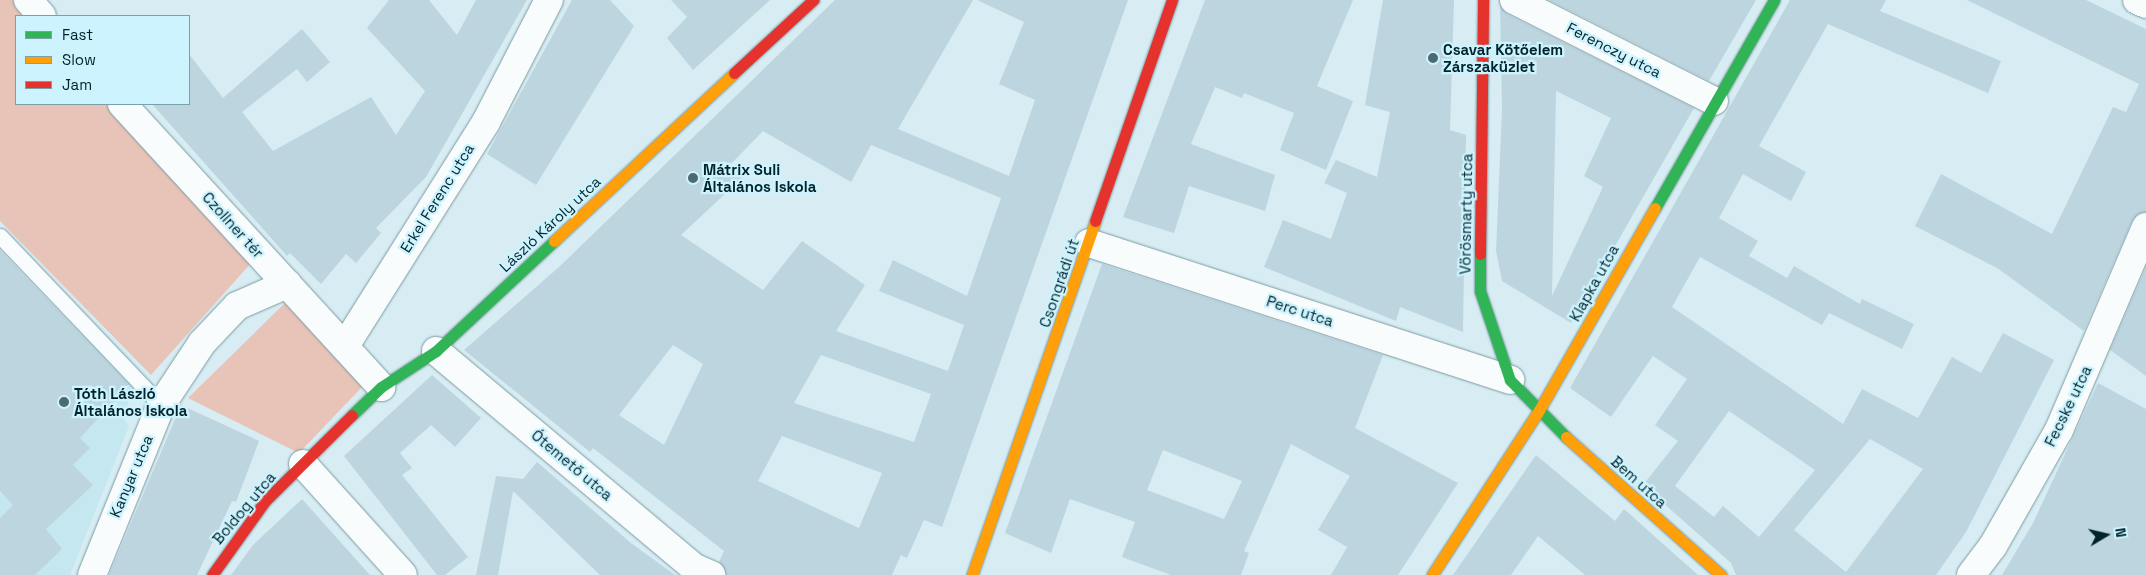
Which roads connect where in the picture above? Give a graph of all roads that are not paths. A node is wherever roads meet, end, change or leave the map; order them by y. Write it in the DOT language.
graph roads {
  1 [pos="28,0"];
  2 [pos="549,0"];
  3 [pos="813,0"];
  4 [pos="1172,0"];
  5 [pos="1483,0"];
  6 [pos="1514,0"];
  7 [pos="1774,0"];
  8 [pos="2137,0"];
  9 [pos="2146,4"];
  10 [pos="41,15"];
  11 [pos="1714,101"];
  12 [pos="123,105"];
  13 [pos="2146,227"];
  14 [pos="0,236"];
  15 [pos="1089,243"];
  16 [pos="287,284"];
  17 [pos="345,346"];
  18 [pos="436,351"];
  19 [pos="1510,380"];
  20 [pos="381,387"];
  21 [pos="161,405"];
  22 [pos="1538,412"];
  23 [pos="303,464"];
  24 [pos="92,575"];
  25 [pos="212,575"];
  26 [pos="403,575"];
  27 [pos="711,575"];
  28 [pos="972,575"];
  29 [pos="1432,575"];
  30 [pos="1721,575"];
  31 [pos="1971,575"];
  1 -- 10 [label="street"];
  2 -- 17 [label="street, Erkel Ferenc utca"];
  3 -- 18 [label="street, László Károly utca"];
  4 -- 15 [label="street, Csongrádi út"];
  5 -- 19 [label="street, Vörösmarty utca"];
  6 -- 11 [label="street, Ferenczy utca"];
  7 -- 11 [label="street, Klapka utca"];
  8 -- 9 [label="street"];
  11 -- 22 [label="street, Klapka utca"];
  12 -- 16 [label="street, Czollner tér"];
  13 -- 31 [label="street, Fecske utca"];
  14 -- 21 [label="lane"];
  15 -- 19 [label="street, Perc utca"];
  15 -- 28 [label="street, Csongrádi út"];
  16 -- 17 [label="street, Czollner tér"];
  16 -- 21 [label="street, Kanyar utca"];
  17 -- 20 [label="street"];
  18 -- 20 [label="street, László Károly utca"];
  18 -- 27 [label="street, Ótemető utca"];
  19 -- 22 [label="street, Vörösmarty utca"];
  20 -- 23 [label="street, László Károly utca"];
  21 -- 24 [label="street, Kanyar utca"];
  22 -- 29 [label="street, Klapka utca"];
  22 -- 30 [label="street, Bem utca"];
  23 -- 25 [label="street, Boldog utca"];
  23 -- 26 [label="street"];
}
